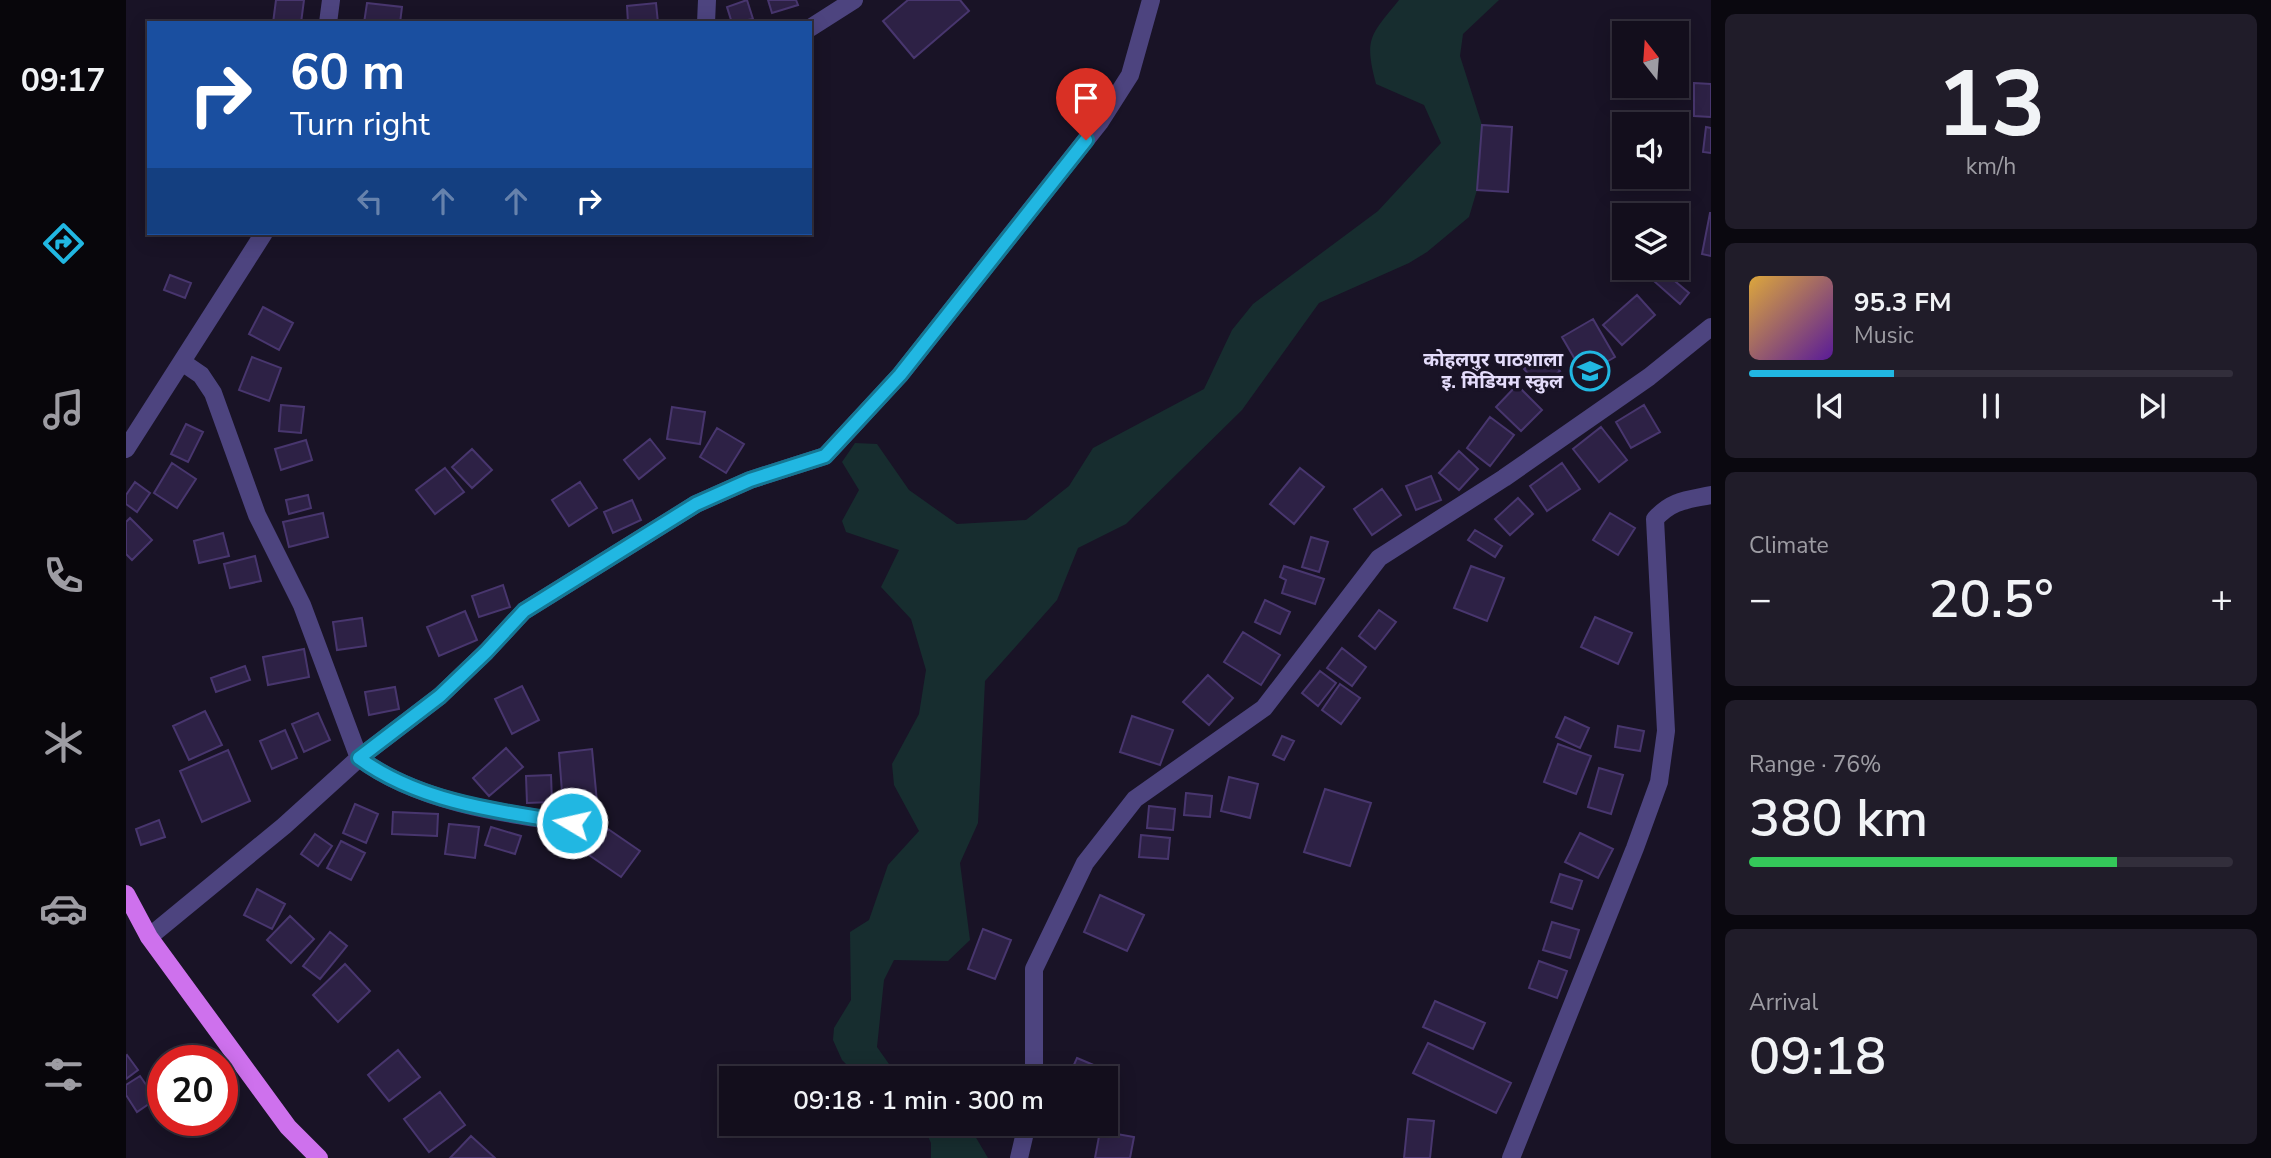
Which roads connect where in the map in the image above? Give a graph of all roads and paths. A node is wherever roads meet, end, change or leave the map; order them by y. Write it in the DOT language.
graph roads {
  1 [pos="331,0"];
  2 [pos="707,0"];
  3 [pos="854,0"];
  4 [pos="1151,0"];
  5 [pos="328,21"];
  6 [pos="706,21"];
  7 [pos="812,27"];
  8 [pos="263,235"];
  9 [pos="1711,327"];
  10 [pos="182,362"];
  11 [pos="126,449"];
  12 [pos="1711,495"];
  13 [pos="359,758"];
  14 [pos="572,823"];
  15 [pos="126,894"];
  16 [pos="149,937"];
  17 [pos="1034,1066"];
  18 [pos="1024,1136"];
  19 [pos="319,1158"];
  20 [pos="1019,1158"];
  21 [pos="1511,1158"];
  1 -- 5 [label="street"];
  2 -- 6 [label="street"];
  3 -- 7 [label="street"];
  4 -- 13 [label="street"];
  8 -- 10 [label="street"];
  9 -- 17 [label="street"];
  10 -- 11 [label="street"];
  10 -- 13 [label="street"];
  12 -- 21 [label="street"];
  13 -- 14 [label="street"];
  13 -- 16 [label="street"];
  15 -- 16 [label="main road"];
  16 -- 19 [label="main road"];
  18 -- 20 [label="street"];
}
